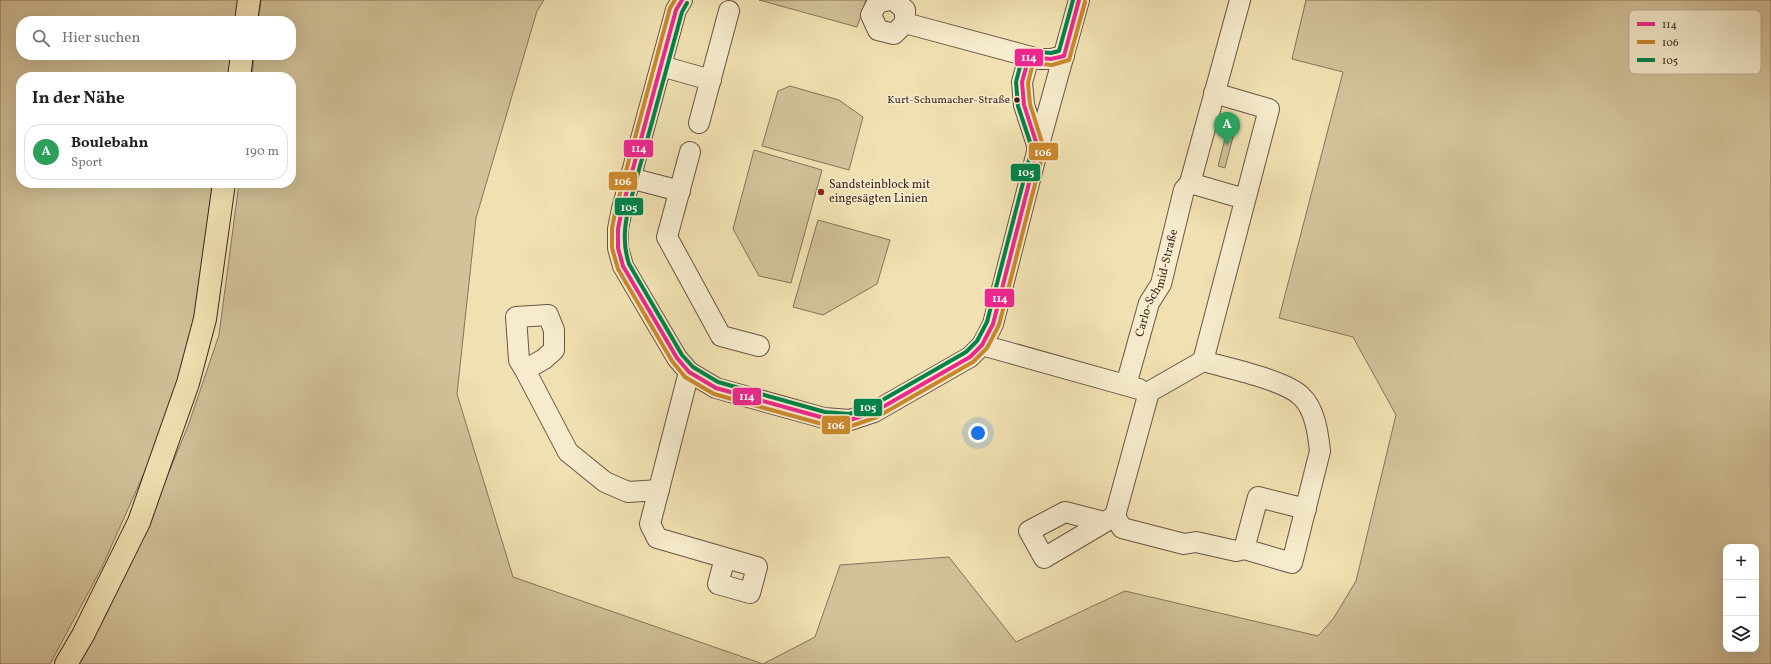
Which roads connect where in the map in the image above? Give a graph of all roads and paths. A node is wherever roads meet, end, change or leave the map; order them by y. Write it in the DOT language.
graph roads {
  1 [pos="249,0"];
  2 [pos="1079,0"];
  3 [pos="1240,0"];
  4 [pos="884,1"];
  5 [pos="678,3"];
  6 [pos="729,11"];
  7 [pos="247,16"];
  8 [pos="905,22"];
  9 [pos="1029,56"];
  10 [pos="1064,56"];
  11 [pos="241,60"];
  12 [pos="661,66"];
  13 [pos="239,72"];
  14 [pos="711,80"];
  15 [pos="1214,92"];
  16 [pos="699,123"];
  17 [pos="1038,148"];
  18 [pos="690,152"];
  19 [pos="630,178"];
  20 [pos="1190,183"];
  21 [pos="223,188"];
  22 [pos="680,191"];
  23 [pos="1245,199"];
  24 [pos="982,345"];
  25 [pos="759,346"];
  26 [pos="1203,361"];
  27 [pos="525,370"];
  28 [pos="689,372"];
  29 [pos="1126,385"];
  30 [pos="1149,392"];
  31 [pos="659,490"];
  32 [pos="1306,509"];
  33 [pos="1244,549"];
  34 [pos="725,558"];
  35 [pos="66,664"];
  1 -- 7 [label="main road"];
  2 -- 10 [label="street"];
  3 -- 15 [label="street, Carlo-Schmid-Straße"];
  4 -- 8 [label="street"];
  4 -- 8 [label="street"];
  5 -- 12 [label="street"];
  6 -- 14 [label="street"];
  8 -- 9 [label="street"];
  9 -- 10 [label="street"];
  9 -- 17 [label="street"];
  10 -- 17 [label="street"];
  11 -- 13 [label="main road"];
  12 -- 14 [label="street"];
  12 -- 19 [label="street"];
  14 -- 16 [label="street"];
  15 -- 20 [label="street, Carlo-Schmid-Straße"];
  15 -- 23 [label="street"];
  17 -- 24 [label="street"];
  18 -- 22 [label="street"];
  19 -- 22 [label="street"];
  19 -- 28 [label="street"];
  20 -- 23 [label="street"];
  20 -- 29 [label="street, Carlo-Schmid-Straße"];
  21 -- 35 [label="main road"];
  22 -- 25 [label="street"];
  23 -- 26 [label="street"];
  24 -- 28 [label="street"];
  24 -- 29 [label="street"];
  26 -- 30 [label="street"];
  26 -- 32 [label="street"];
  27 -- 31 [label="street"];
  28 -- 31 [label="street"];
  29 -- 30 [label="street"];
  30 -- 33 [label="street"];
  31 -- 34 [label="street"];
  32 -- 33 [label="street"];
  32 -- 33 [label="street"];
}
